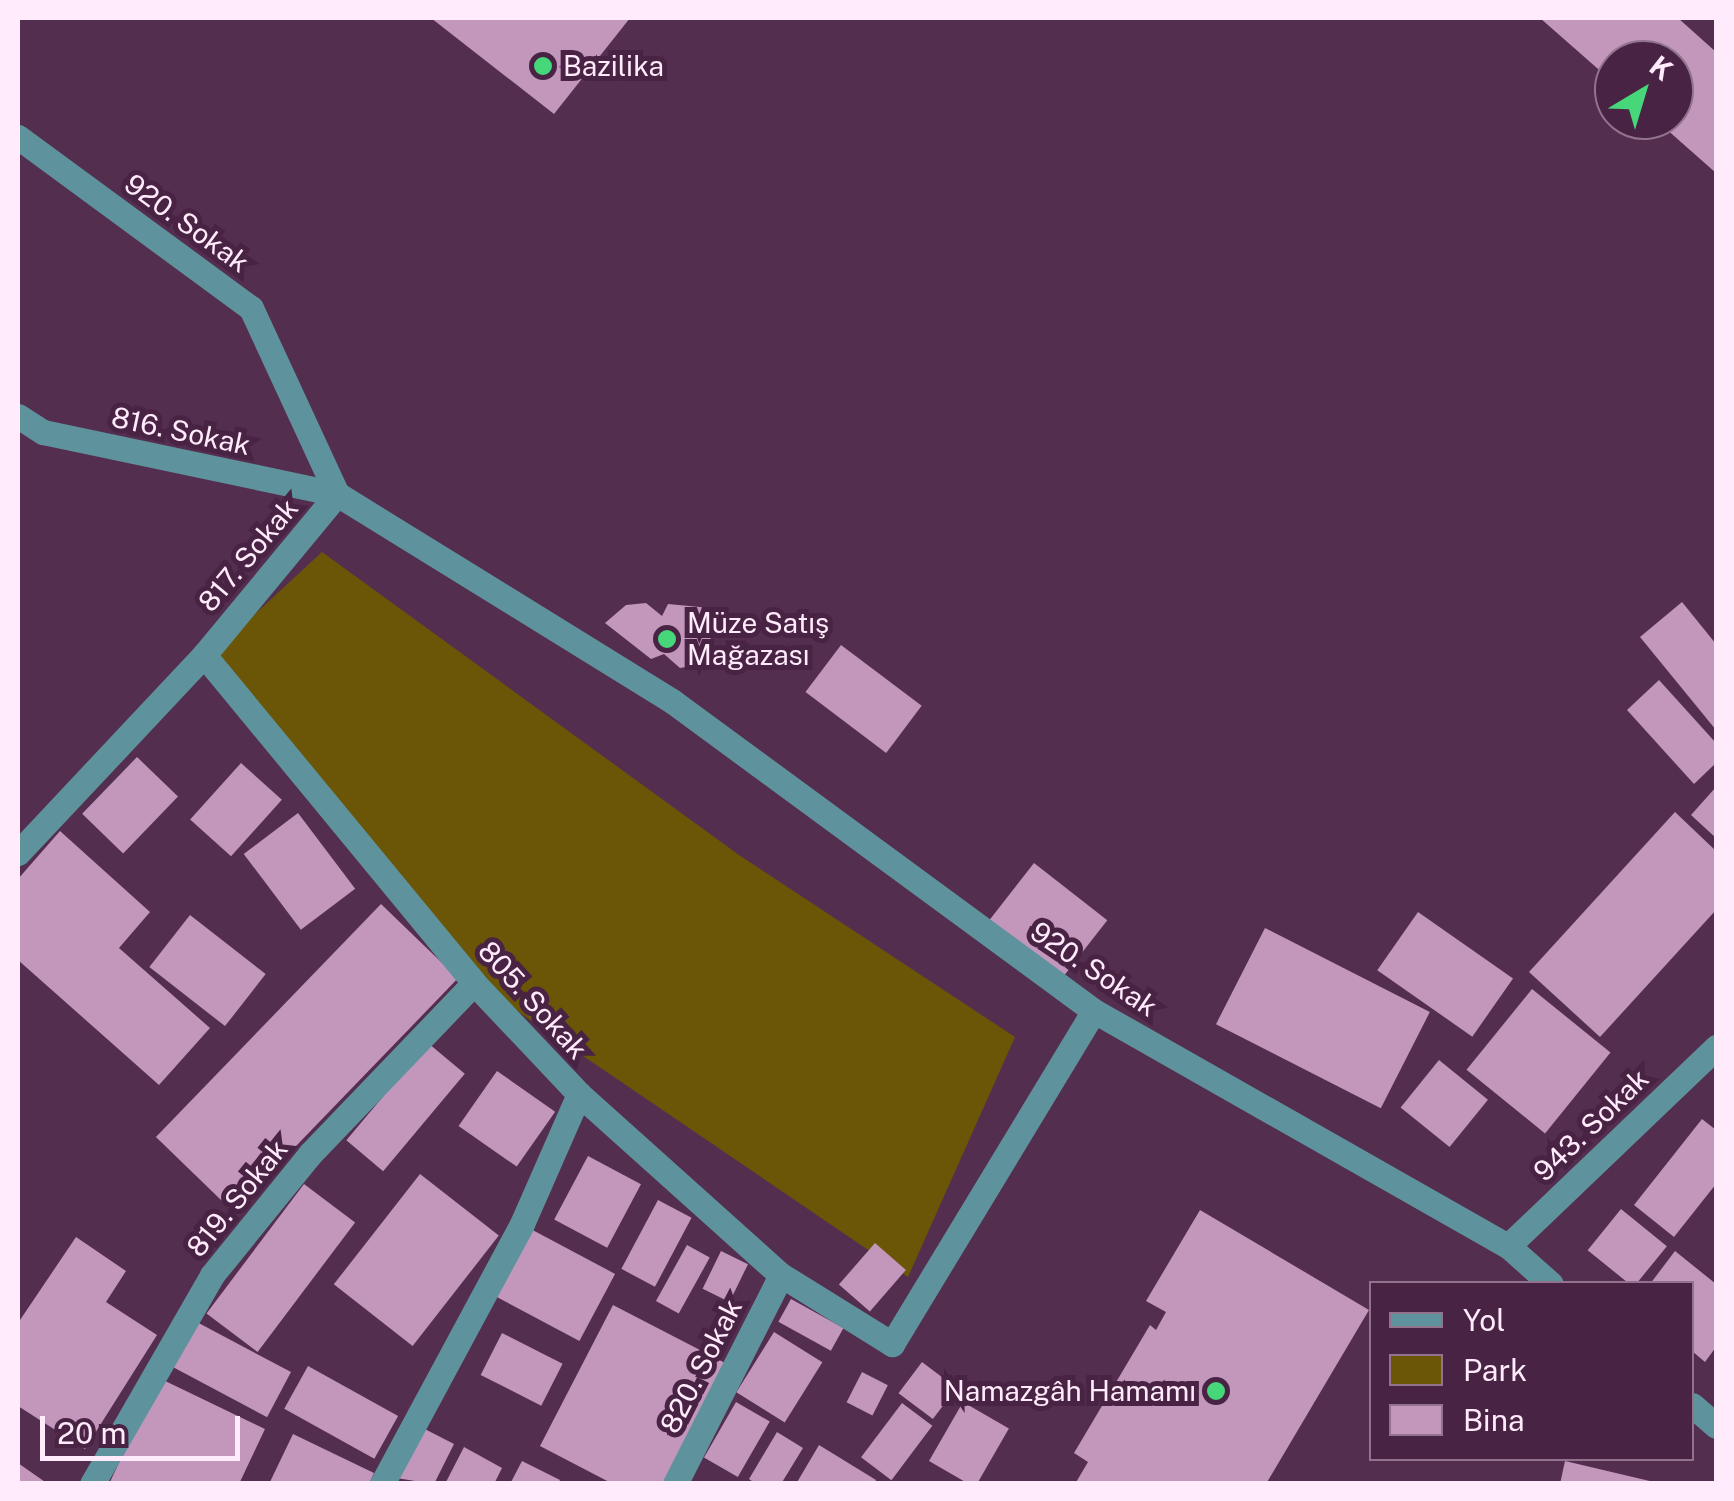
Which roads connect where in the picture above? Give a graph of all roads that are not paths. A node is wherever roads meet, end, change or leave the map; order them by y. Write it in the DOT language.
graph roads {
  1 [pos="18,137"];
  2 [pos="18,416"];
  3 [pos="337,494"];
  4 [pos="204,655"];
  5 [pos="672,702"];
  6 [pos="18,852"];
  7 [pos="474,983"];
  8 [pos="1094,1012"];
  9 [pos="1716,1047"];
  10 [pos="579,1094"];
  11 [pos="1508,1246"];
  12 [pos="781,1275"];
  13 [pos="1548,1281"];
  14 [pos="1694,1407"];
  15 [pos="1716,1426"];
  16 [pos="92,1484"];
  17 [pos="382,1484"];
  18 [pos="675,1484"];
  1 -- 3 [label="street, 920. Sokak"];
  2 -- 3 [label="street, 816. Sokak"];
  3 -- 4 [label="street, 817. Sokak"];
  3 -- 5 [label="street, 817. Sokak"];
  4 -- 6 [label="street, 817. Sokak"];
  4 -- 7 [label="street, 805. Sokak"];
  5 -- 8 [label="street, 920. Sokak"];
  7 -- 10 [label="street, 805. Sokak"];
  7 -- 16 [label="street, 819. Sokak"];
  8 -- 11 [label="street, 920. Sokak"];
  8 -- 12 [label="street"];
  9 -- 11 [label="street, 943. Sokak"];
  10 -- 12 [label="street"];
  10 -- 17 [label="street, 805. Sokak"];
  11 -- 13 [label="street, 920. Sokak"];
  12 -- 18 [label="street, 820. Sokak"];
  14 -- 15 [label="street"];
}
